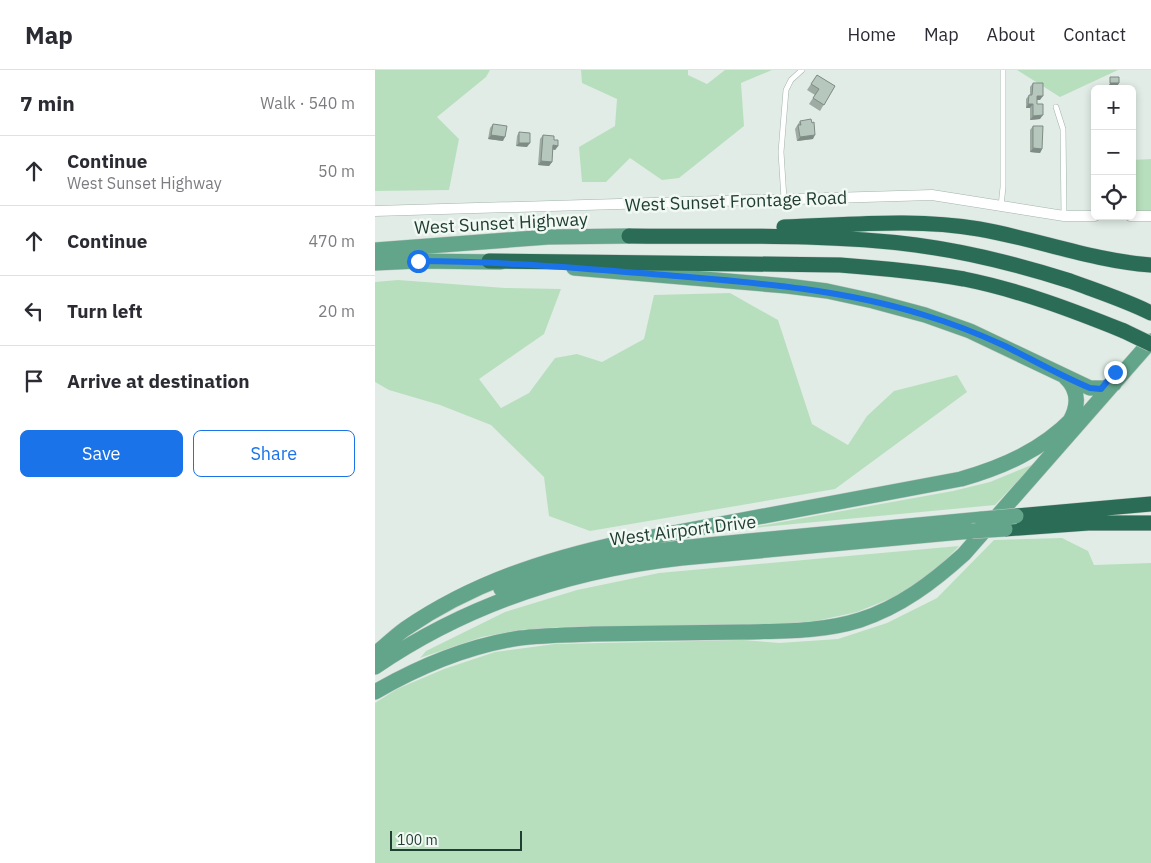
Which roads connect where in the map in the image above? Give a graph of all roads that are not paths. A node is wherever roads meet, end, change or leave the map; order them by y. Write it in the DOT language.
graph roads {
  1 [pos="801,70"];
  2 [pos="1003,70"];
  3 [pos="1056,107"];
  4 [pos="784,199"];
  5 [pos="1001,206"];
  6 [pos="375,211"];
  7 [pos="1064,216"];
  8 [pos="1091,216"];
  9 [pos="1136,216"];
  10 [pos="1151,216"];
  11 [pos="629,236"];
  12 [pos="375,250"];
  13 [pos="375,262"];
  14 [pos="489,262"];
  15 [pos="1151,266"];
  16 [pos="1146,310"];
  17 [pos="1151,331"];
  18 [pos="1151,343"];
  19 [pos="1057,372"];
  20 [pos="1107,386"];
  21 [pos="1070,421"];
  22 [pos="1151,504"];
  23 [pos="1015,516"];
  24 [pos="1151,523"];
  25 [pos="1005,528"];
  26 [pos="375,654"];
  27 [pos="375,667"];
  28 [pos="375,692"];
  1 -- 4 [label="lane"];
  2 -- 5 [label="lane"];
  3 -- 7 [label="lane"];
  4 -- 5 [label="street, West Sunset Frontage Road"];
  4 -- 6 [label="street, West Sunset Frontage Road"];
  5 -- 7 [label="street, West Sunset Frontage Road"];
  7 -- 8 [label="street, West Sunset Frontage Road"];
  9 -- 10 [label="street"];
  11 -- 12 [label="main road, West Sunset Highway"];
  11 -- 15 [label="highway"];
  11 -- 16 [label="highway"];
  13 -- 14 [label="main road, West Sunset Highway"];
  14 -- 18 [label="highway, bridge"];
  14 -- 19 [label="main road, West Sunset Highway"];
  17 -- 20 [label="main road"];
  18 -- 20 [label="main road"];
  19 -- 20 [label="main road, West Sunset Highway"];
  19 -- 21 [label="main road"];
  20 -- 21 [label="main road"];
  20 -- 28 [label="main road"];
  21 -- 26 [label="main road"];
  22 -- 23 [label="highway"];
  23 -- 26 [label="main road, West Airport Drive, bridge"];
  24 -- 25 [label="highway"];
  25 -- 27 [label="main road, West Airport Drive, bridge"];
}
